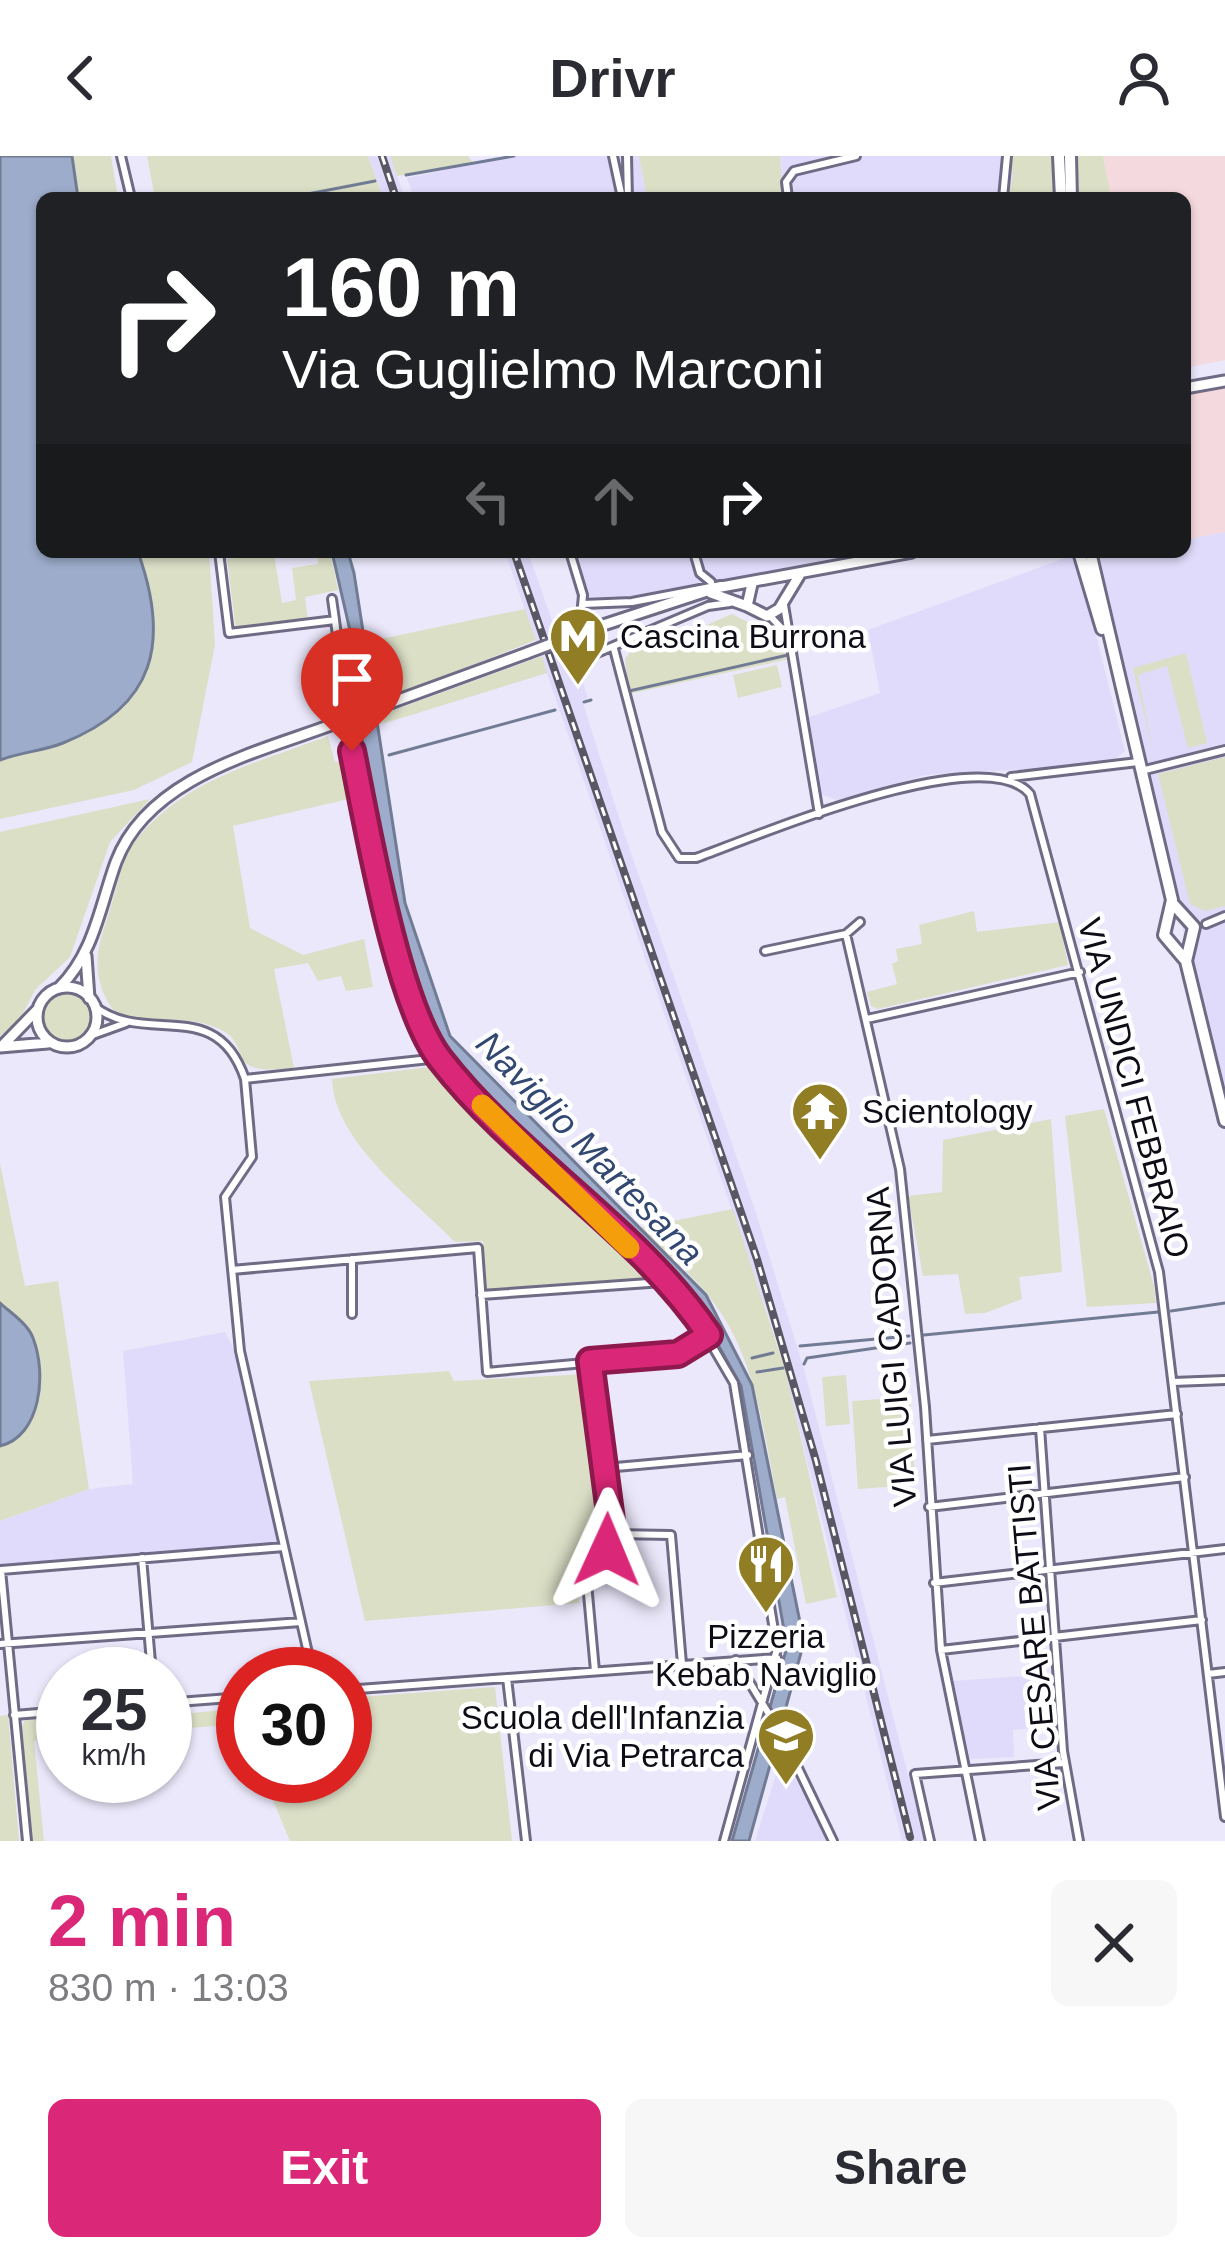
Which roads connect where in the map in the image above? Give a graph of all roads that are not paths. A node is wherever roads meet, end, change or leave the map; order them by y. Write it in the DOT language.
graph roads {
  1 [pos="122,156"];
  2 [pos="614,156"];
  3 [pos="627,156"];
  4 [pos="856,156"];
  5 [pos="1007,156"];
  6 [pos="1059,156"];
  7 [pos="1070,156"];
  8 [pos="130,192"];
  9 [pos="623,192"];
  10 [pos="628,192"];
  11 [pos="787,192"];
  12 [pos="1004,192"];
  13 [pos="1061,192"];
  14 [pos="1071,192"];
  15 [pos="1225,380"];
  16 [pos="1191,387"];
  17 [pos="220,558"];
  18 [pos="572,558"];
  19 [pos="696,558"];
  20 [pos="881,558"];
  21 [pos="1080,558"];
  22 [pos="1091,558"];
  23 [pos="803,573"];
  24 [pos="770,580"];
  25 [pos="715,584"];
  26 [pos="752,584"];
  27 [pos="730,586"];
  28 [pos="699,594"];
  29 [pos="332,599"];
  30 [pos="782,599"];
  31 [pos="583,604"];
  32 [pos="749,609"];
  33 [pos="770,616"];
  34 [pos="334,620"];
  35 [pos="794,646"];
  36 [pos="614,649"];
  37 [pos="1115,668"];
  38 [pos="1225,750"];
  39 [pos="1139,766"];
  40 [pos="1041,774"];
  41 [pos="999,778"];
  42 [pos="1030,794"];
  43 [pos="819,814"];
  44 [pos="1225,916"];
  45 [pos="860,922"];
  46 [pos="1184,930"];
  47 [pos="846,934"];
  48 [pos="765,951"];
  49 [pos="86,955"];
  50 [pos="1080,972"];
  51 [pos="59,988"];
  52 [pos="92,1002"];
  53 [pos="38,1010"];
  54 [pos="867,1019"];
  55 [pos="133,1022"];
  56 [pos="90,1036"];
  57 [pos="53,1044"];
  58 [pos="0,1047"];
  59 [pos="439,1058"];
  60 [pos="245,1079"];
  61 [pos="1225,1121"];
  62 [pos="352,1259"];
  63 [pos="232,1270"];
  64 [pos="665,1282"];
  65 [pos="481,1295"];
  66 [pos="352,1314"];
  67 [pos="709,1335"];
  68 [pos="590,1361"];
  69 [pos="1225,1380"];
  70 [pos="1173,1382"];
  71 [pos="1177,1414"];
  72 [pos="1040,1428"];
  73 [pos="927,1440"];
  74 [pos="748,1455"];
  75 [pos="604,1468"];
  76 [pos="1185,1477"];
  77 [pos="1045,1493"];
  78 [pos="929,1507"];
  79 [pos="613,1534"];
  80 [pos="284,1546"];
  81 [pos="1225,1549"];
  82 [pos="1194,1553"];
  83 [pos="142,1558"];
  84 [pos="1050,1569"];
  85 [pos="1,1570"];
  86 [pos="934,1583"];
  87 [pos="1202,1620"];
  88 [pos="301,1622"];
  89 [pos="148,1632"];
  90 [pos="1055,1636"];
  91 [pos="4,1643"];
  92 [pos="149,1647"];
  93 [pos="307,1647"];
  94 [pos="941,1650"];
  95 [pos="777,1658"];
  96 [pos="736,1660"];
  97 [pos="682,1664"];
  98 [pos="595,1671"];
  99 [pos="1225,1672"];
  100 [pos="1208,1674"];
  101 [pos="507,1676"];
  102 [pos="372,1688"];
  103 [pos="764,1709"];
  104 [pos="36,1713"];
  105 [pos="14,1715"];
  106 [pos="1064,1763"];
  107 [pos="968,1770"];
  108 [pos="1225,1816"];
  109 [pos="27,1841"];
  110 [pos="526,1841"];
  111 [pos="724,1841"];
  112 [pos="833,1841"];
  113 [pos="930,1841"];
  114 [pos="980,1841"];
  115 [pos="1079,1841"];
  1 -- 8 [label="street"];
  2 -- 9 [label="street"];
  3 -- 10 [label="street"];
  4 -- 11 [label="street"];
  5 -- 12 [label="street"];
  6 -- 13 [label="main road"];
  7 -- 14 [label="main road"];
  15 -- 16 [label="street"];
  17 -- 34 [label="street"];
  18 -- 31 [label="street"];
  19 -- 25 [label="street"];
  20 -- 23 [label="street"];
  21 -- 37 [label="main road"];
  22 -- 37 [label="main road"];
  23 -- 24 [label="street"];
  23 -- 30 [label="street"];
  24 -- 26 [label="street"];
  24 -- 30 [label="street"];
  25 -- 27 [label="street"];
  25 -- 31 [label="street"];
  26 -- 27 [label="street"];
  26 -- 32 [label="street"];
  27 -- 28 [label="street"];
  28 -- 32 [label="street"];
  28 -- 49 [label="street, bridge"];
  29 -- 34 [label="street"];
  30 -- 33 [label="street"];
  30 -- 35 [label="street"];
  31 -- 36 [label="street"];
  32 -- 33 [label="street"];
  32 -- 36 [label="street"];
  33 -- 35 [label="street"];
  34 -- 59 [label="street"];
  35 -- 43 [label="street"];
  36 -- 43 [label="street"];
  37 -- 39 [label="main road"];
  38 -- 39 [label="street"];
  39 -- 40 [label="street"];
  39 -- 46 [label="main road"];
  40 -- 41 [label="street"];
  40 -- 42 [label="street"];
  41 -- 42 [label="street"];
  41 -- 43 [label="street"];
  42 -- 50 [label="street, VIA UNDICI FEBBRAIO"];
  44 -- 46 [label="street"];
  45 -- 47 [label="street"];
  46 -- 61 [label="main road"];
  47 -- 48 [label="street"];
  47 -- 54 [label="street, VIA LUIGI CADORNA"];
  49 -- 51 [label="street"];
  49 -- 52 [label="street"];
  50 -- 54 [label="street"];
  50 -- 70 [label="street, VIA UNDICI FEBBRAIO"];
  51 -- 52 [label="street"];
  51 -- 53 [label="street"];
  52 -- 55 [label="street"];
  52 -- 56 [label="street"];
  53 -- 57 [label="street"];
  53 -- 58 [label="street"];
  54 -- 73 [label="street, VIA LUIGI CADORNA"];
  55 -- 56 [label="street"];
  55 -- 60 [label="street"];
  56 -- 57 [label="street"];
  57 -- 58 [label="street"];
  59 -- 60 [label="street"];
  59 -- 64 [label="street"];
  60 -- 63 [label="street"];
  62 -- 63 [label="street"];
  62 -- 65 [label="street"];
  62 -- 66 [label="street"];
  63 -- 80 [label="street"];
  64 -- 65 [label="street"];
  64 -- 67 [label="street"];
  65 -- 68 [label="street"];
  67 -- 68 [label="street"];
  67 -- 74 [label="street"];
  68 -- 75 [label="street"];
  69 -- 70 [label="street"];
  70 -- 71 [label="street, VIA UNDICI FEBBRAIO"];
  71 -- 72 [label="street"];
  71 -- 76 [label="street, VIA UNDICI FEBBRAIO"];
  72 -- 73 [label="street"];
  72 -- 77 [label="street, VIA CESARE BATTISTI"];
  73 -- 78 [label="street, VIA LUIGI CADORNA"];
  74 -- 75 [label="street"];
  74 -- 95 [label="street"];
  75 -- 79 [label="street"];
  76 -- 77 [label="street"];
  76 -- 82 [label="street, VIA UNDICI FEBBRAIO"];
  77 -- 78 [label="street"];
  77 -- 84 [label="street, VIA CESARE BATTISTI"];
  78 -- 86 [label="street, VIA LUIGI CADORNA"];
  79 -- 97 [label="street"];
  79 -- 98 [label="street"];
  80 -- 83 [label="street"];
  80 -- 88 [label="street"];
  81 -- 82 [label="street"];
  82 -- 84 [label="street"];
  82 -- 87 [label="street, VIA UNDICI FEBBRAIO"];
  83 -- 85 [label="street"];
  83 -- 89 [label="street"];
  84 -- 86 [label="street"];
  84 -- 90 [label="street, VIA CESARE BATTISTI"];
  85 -- 91 [label="street"];
  86 -- 94 [label="street, VIA LUIGI CADORNA"];
  87 -- 90 [label="street"];
  87 -- 100 [label="street, VIA UNDICI FEBBRAIO"];
  88 -- 89 [label="street"];
  88 -- 93 [label="street"];
  89 -- 91 [label="street"];
  89 -- 92 [label="street"];
  90 -- 94 [label="street"];
  90 -- 106 [label="street, VIA CESARE BATTISTI"];
  91 -- 105 [label="street"];
  94 -- 107 [label="street, VIA LUIGI CADORNA"];
  95 -- 96 [label="street"];
  95 -- 103 [label="street"];
  96 -- 97 [label="street"];
  96 -- 103 [label="street"];
  97 -- 98 [label="street"];
  98 -- 101 [label="street"];
  99 -- 100 [label="street"];
  100 -- 108 [label="street, VIA UNDICI FEBBRAIO"];
  101 -- 102 [label="street"];
  101 -- 110 [label="street"];
  103 -- 111 [label="street"];
  103 -- 112 [label="street"];
  104 -- 105 [label="street"];
  105 -- 109 [label="street"];
  106 -- 107 [label="street"];
  106 -- 115 [label="street, VIA CESARE BATTISTI"];
  107 -- 113 [label="street"];
  107 -- 114 [label="street, VIA LUIGI CADORNA"];
}
